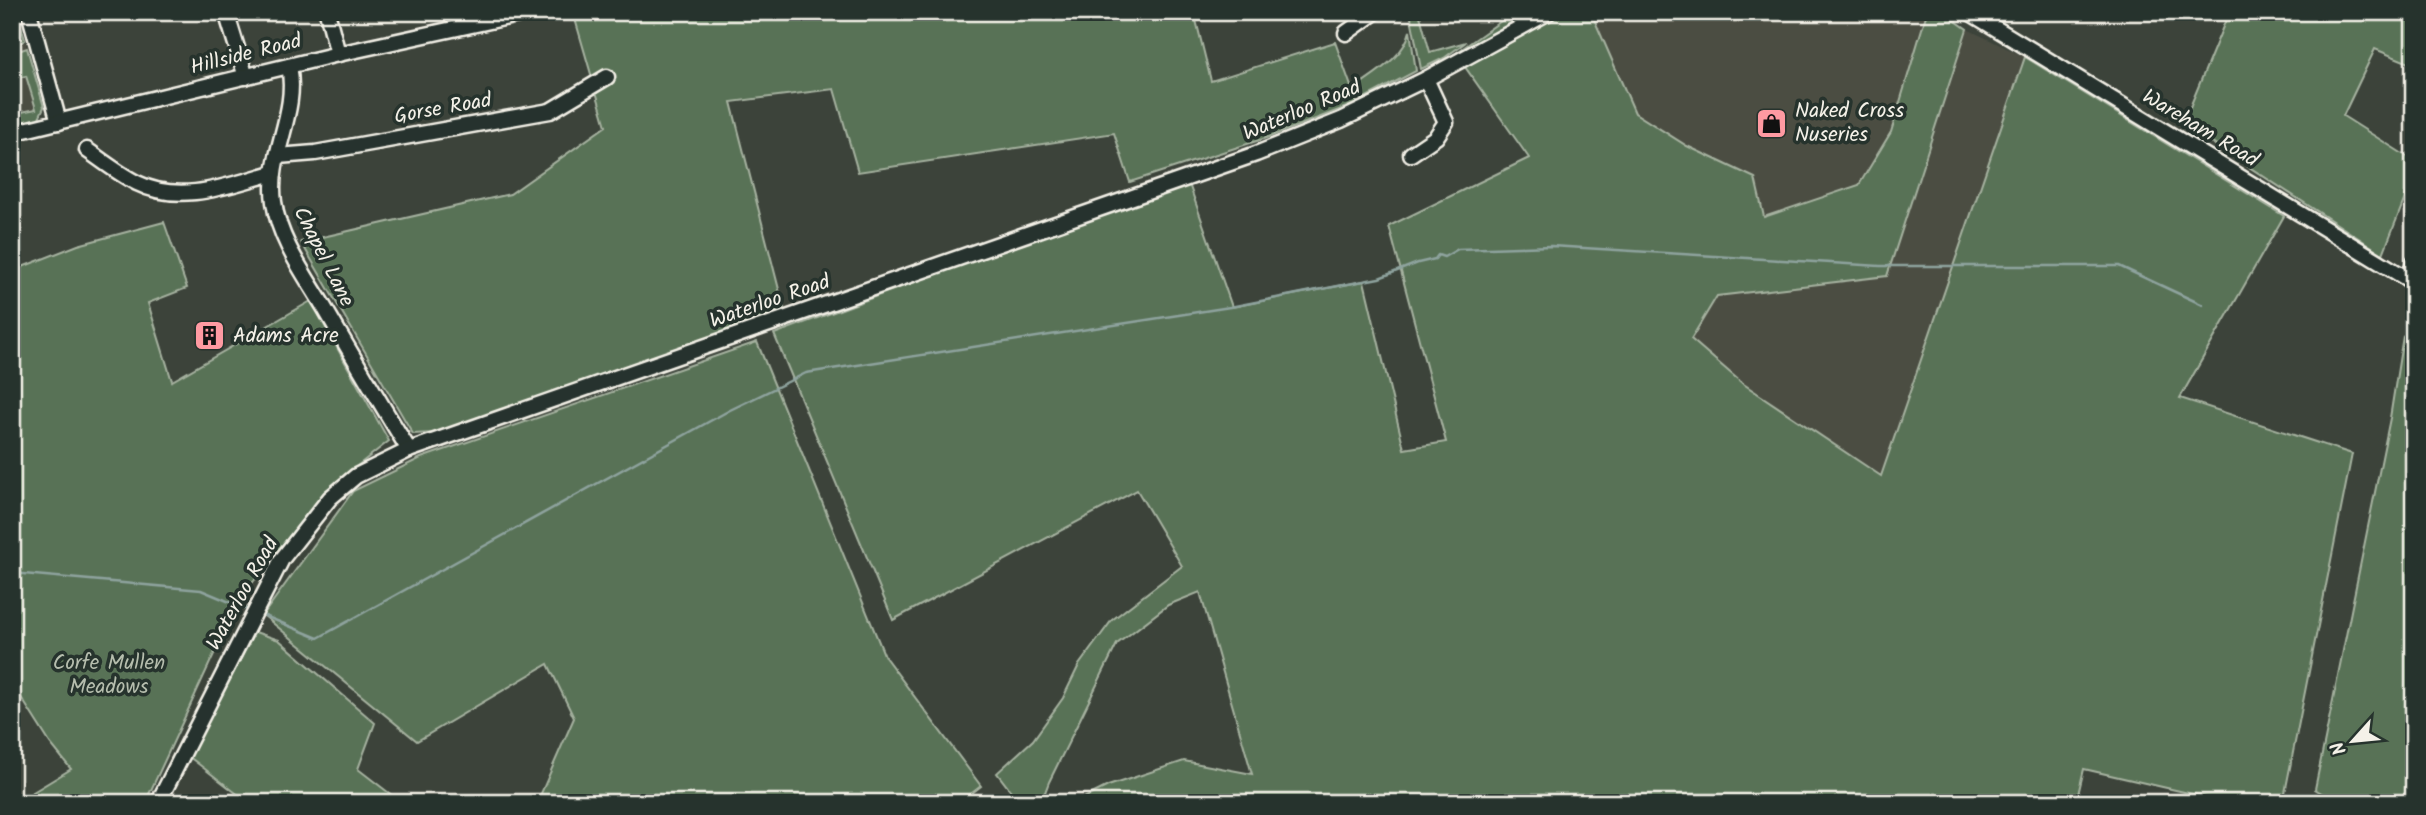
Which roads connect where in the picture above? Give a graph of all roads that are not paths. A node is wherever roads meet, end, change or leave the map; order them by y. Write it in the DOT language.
graph roads {
  1 [pos="29,12"];
  2 [pos="226,12"];
  3 [pos="327,12"];
  4 [pos="531,12"];
  5 [pos="1375,12"];
  6 [pos="1516,12"];
  7 [pos="1549,12"];
  8 [pos="1969,12"];
  9 [pos="1523,26"];
  10 [pos="1346,33"];
  11 [pos="338,54"];
  12 [pos="289,66"];
  13 [pos="607,76"];
  14 [pos="246,77"];
  15 [pos="1426,79"];
  16 [pos="59,122"];
  17 [pos="12,133"];
  18 [pos="88,150"];
  19 [pos="1411,154"];
  20 [pos="278,156"];
  21 [pos="273,173"];
  22 [pos="2414,262"];
  23 [pos="2412,282"];
  24 [pos="408,450"];
  25 [pos="158,803"];
  1 -- 16 [label="street"];
  2 -- 14 [label="street"];
  3 -- 11 [label="street"];
  4 -- 11 [label="street, Hillside Road"];
  5 -- 10 [label="street"];
  6 -- 9 [label="street"];
  7 -- 9 [label="street, Waterloo Road"];
  8 -- 23 [label="street, Wareham Road"];
  9 -- 15 [label="street, Waterloo Road"];
  11 -- 12 [label="street, Hillside Road"];
  12 -- 14 [label="street, Hillside Road"];
  12 -- 20 [label="street, Chapel Lane"];
  13 -- 20 [label="street, Gorse Road"];
  14 -- 16 [label="street, Hillside Road"];
  15 -- 19 [label="street"];
  15 -- 24 [label="street, Waterloo Road"];
  16 -- 17 [label="street, Hillside Road"];
  18 -- 21 [label="street"];
  20 -- 21 [label="street, Chapel Lane"];
  21 -- 24 [label="street, Chapel Lane"];
  22 -- 23 [label="street"];
  24 -- 25 [label="street, Waterloo Road"];
}
